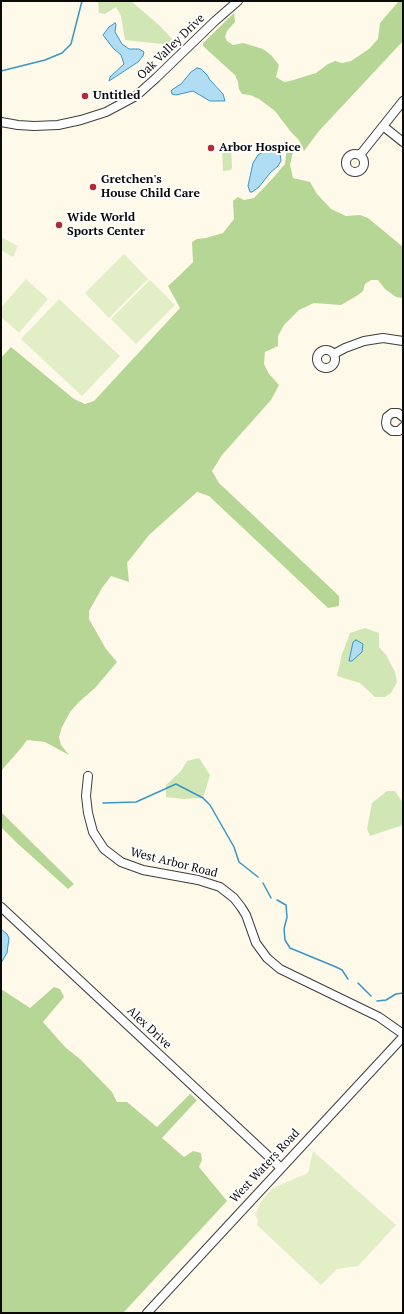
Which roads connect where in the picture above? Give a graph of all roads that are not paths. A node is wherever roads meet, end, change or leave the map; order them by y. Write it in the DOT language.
graph roads {
  1 [pos="238,1"];
  2 [pos="403,101"];
  3 [pos="1,122"];
  4 [pos="383,126"];
  5 [pos="403,142"];
  6 [pos="360,155"];
  7 [pos="403,341"];
  8 [pos="334,354"];
  9 [pos="403,417"];
  10 [pos="403,427"];
  11 [pos="88,776"];
  12 [pos="1,906"];
  13 [pos="403,1035"];
  14 [pos="281,1168"];
  15 [pos="147,1313"];
  1 -- 3 [label="street, Oak Valley Drive"];
  2 -- 4 [label="street"];
  4 -- 5 [label="street"];
  4 -- 6 [label="street"];
  7 -- 8 [label="street"];
  9 -- 10 [label="street"];
  11 -- 13 [label="street, West Arbor Road"];
  12 -- 14 [label="street, Alex Drive"];
  13 -- 14 [label="street, West Waters Road"];
  14 -- 15 [label="street, West Waters Road"];
}
